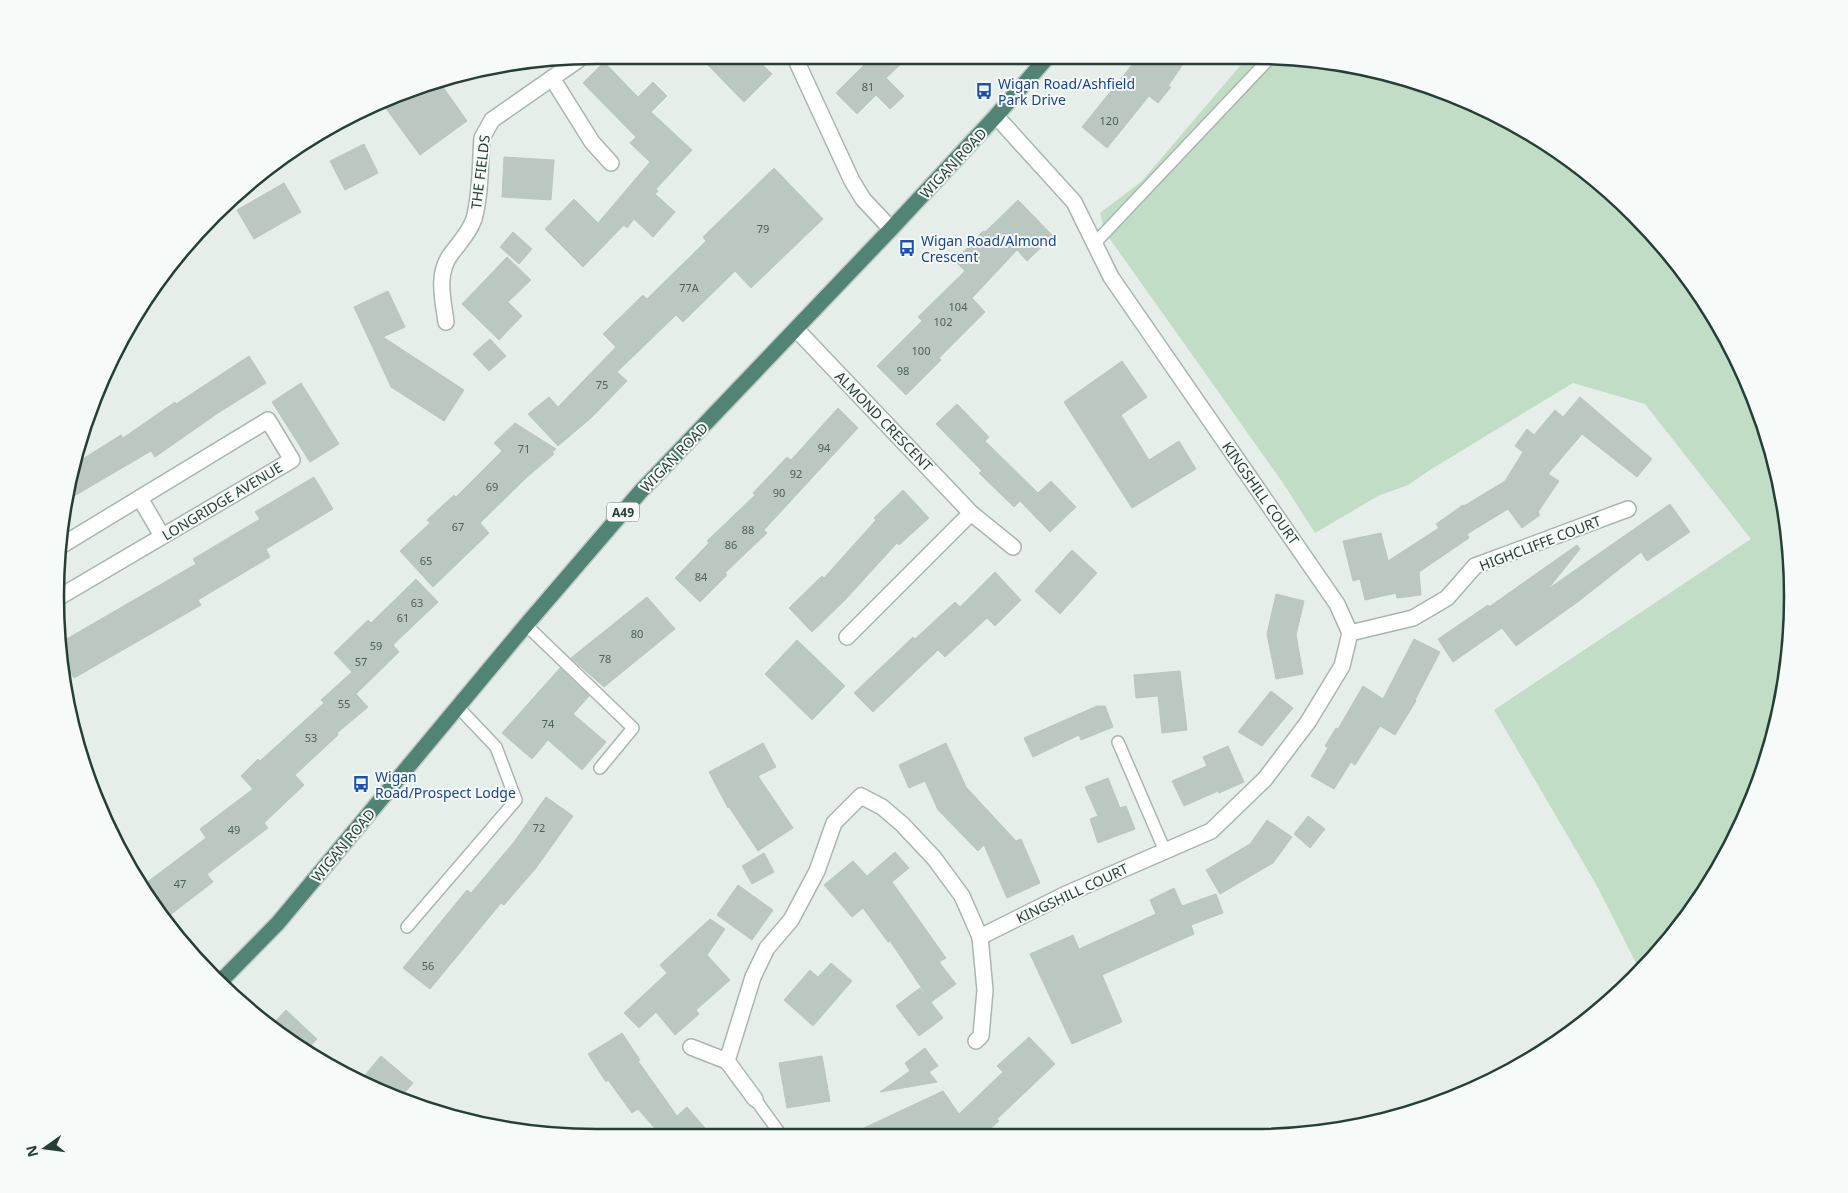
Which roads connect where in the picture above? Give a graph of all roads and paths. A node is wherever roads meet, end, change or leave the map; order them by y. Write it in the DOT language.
graph roads {
  1 [pos="798,64"];
  2 [pos="1042,64"];
  3 [pos="1264,64"];
  4 [pos="571,65"];
  5 [pos="552,78"];
  6 [pos="996,116"];
  7 [pos="611,163"];
  8 [pos="891,229"];
  9 [pos="1095,243"];
  10 [pos="446,322"];
  11 [pos="796,329"];
  12 [pos="140,498"];
  13 [pos="1628,509"];
  14 [pos="971,513"];
  15 [pos="162,536"];
  16 [pos="67,542"];
  17 [pos="1012,547"];
  18 [pos="64,594"];
  19 [pos="526,625"];
  20 [pos="1350,633"];
  21 [pos="847,637"];
  22 [pos="458,707"];
  23 [pos="1118,742"];
  24 [pos="600,768"];
  25 [pos="1165,851"];
  26 [pos="407,927"];
  27 [pos="980,936"];
  28 [pos="225,977"];
  29 [pos="976,1041"];
  30 [pos="691,1047"];
  31 [pos="727,1061"];
  32 [pos="755,1099"];
  33 [pos="777,1129"];
  1 -- 8 [label="street"];
  2 -- 6 [label="highway, WIGAN ROAD / A49"];
  3 -- 9 [label="lane"];
  4 -- 5 [label="street, THE FIELDS"];
  5 -- 7 [label="street"];
  5 -- 10 [label="street, THE FIELDS"];
  6 -- 8 [label="highway, WIGAN ROAD / A49"];
  6 -- 9 [label="street, KINGSHILL COURT"];
  8 -- 11 [label="highway, WIGAN ROAD / A49"];
  9 -- 20 [label="street, KINGSHILL COURT"];
  11 -- 14 [label="street, ALMOND CRESCENT"];
  11 -- 19 [label="highway, WIGAN ROAD / A49"];
  12 -- 15 [label="street"];
  12 -- 15 [label="street, LONGRIDGE AVENUE"];
  12 -- 16 [label="street, LONGRIDGE AVENUE"];
  13 -- 20 [label="street, HIGHCLIFFE COURT"];
  14 -- 17 [label="street, ALMOND CRESCENT"];
  14 -- 21 [label="street"];
  15 -- 18 [label="street, LONGRIDGE AVENUE"];
  19 -- 22 [label="highway, WIGAN ROAD / A49"];
  19 -- 24 [label="lane"];
  20 -- 25 [label="street, KINGSHILL COURT"];
  22 -- 26 [label="lane"];
  22 -- 28 [label="highway, WIGAN ROAD / A49"];
  23 -- 25 [label="lane"];
  25 -- 27 [label="street, KINGSHILL COURT"];
  27 -- 29 [label="street"];
  27 -- 31 [label="street"];
  30 -- 31 [label="street"];
  31 -- 32 [label="street"];
  32 -- 33 [label="lane"];
}
